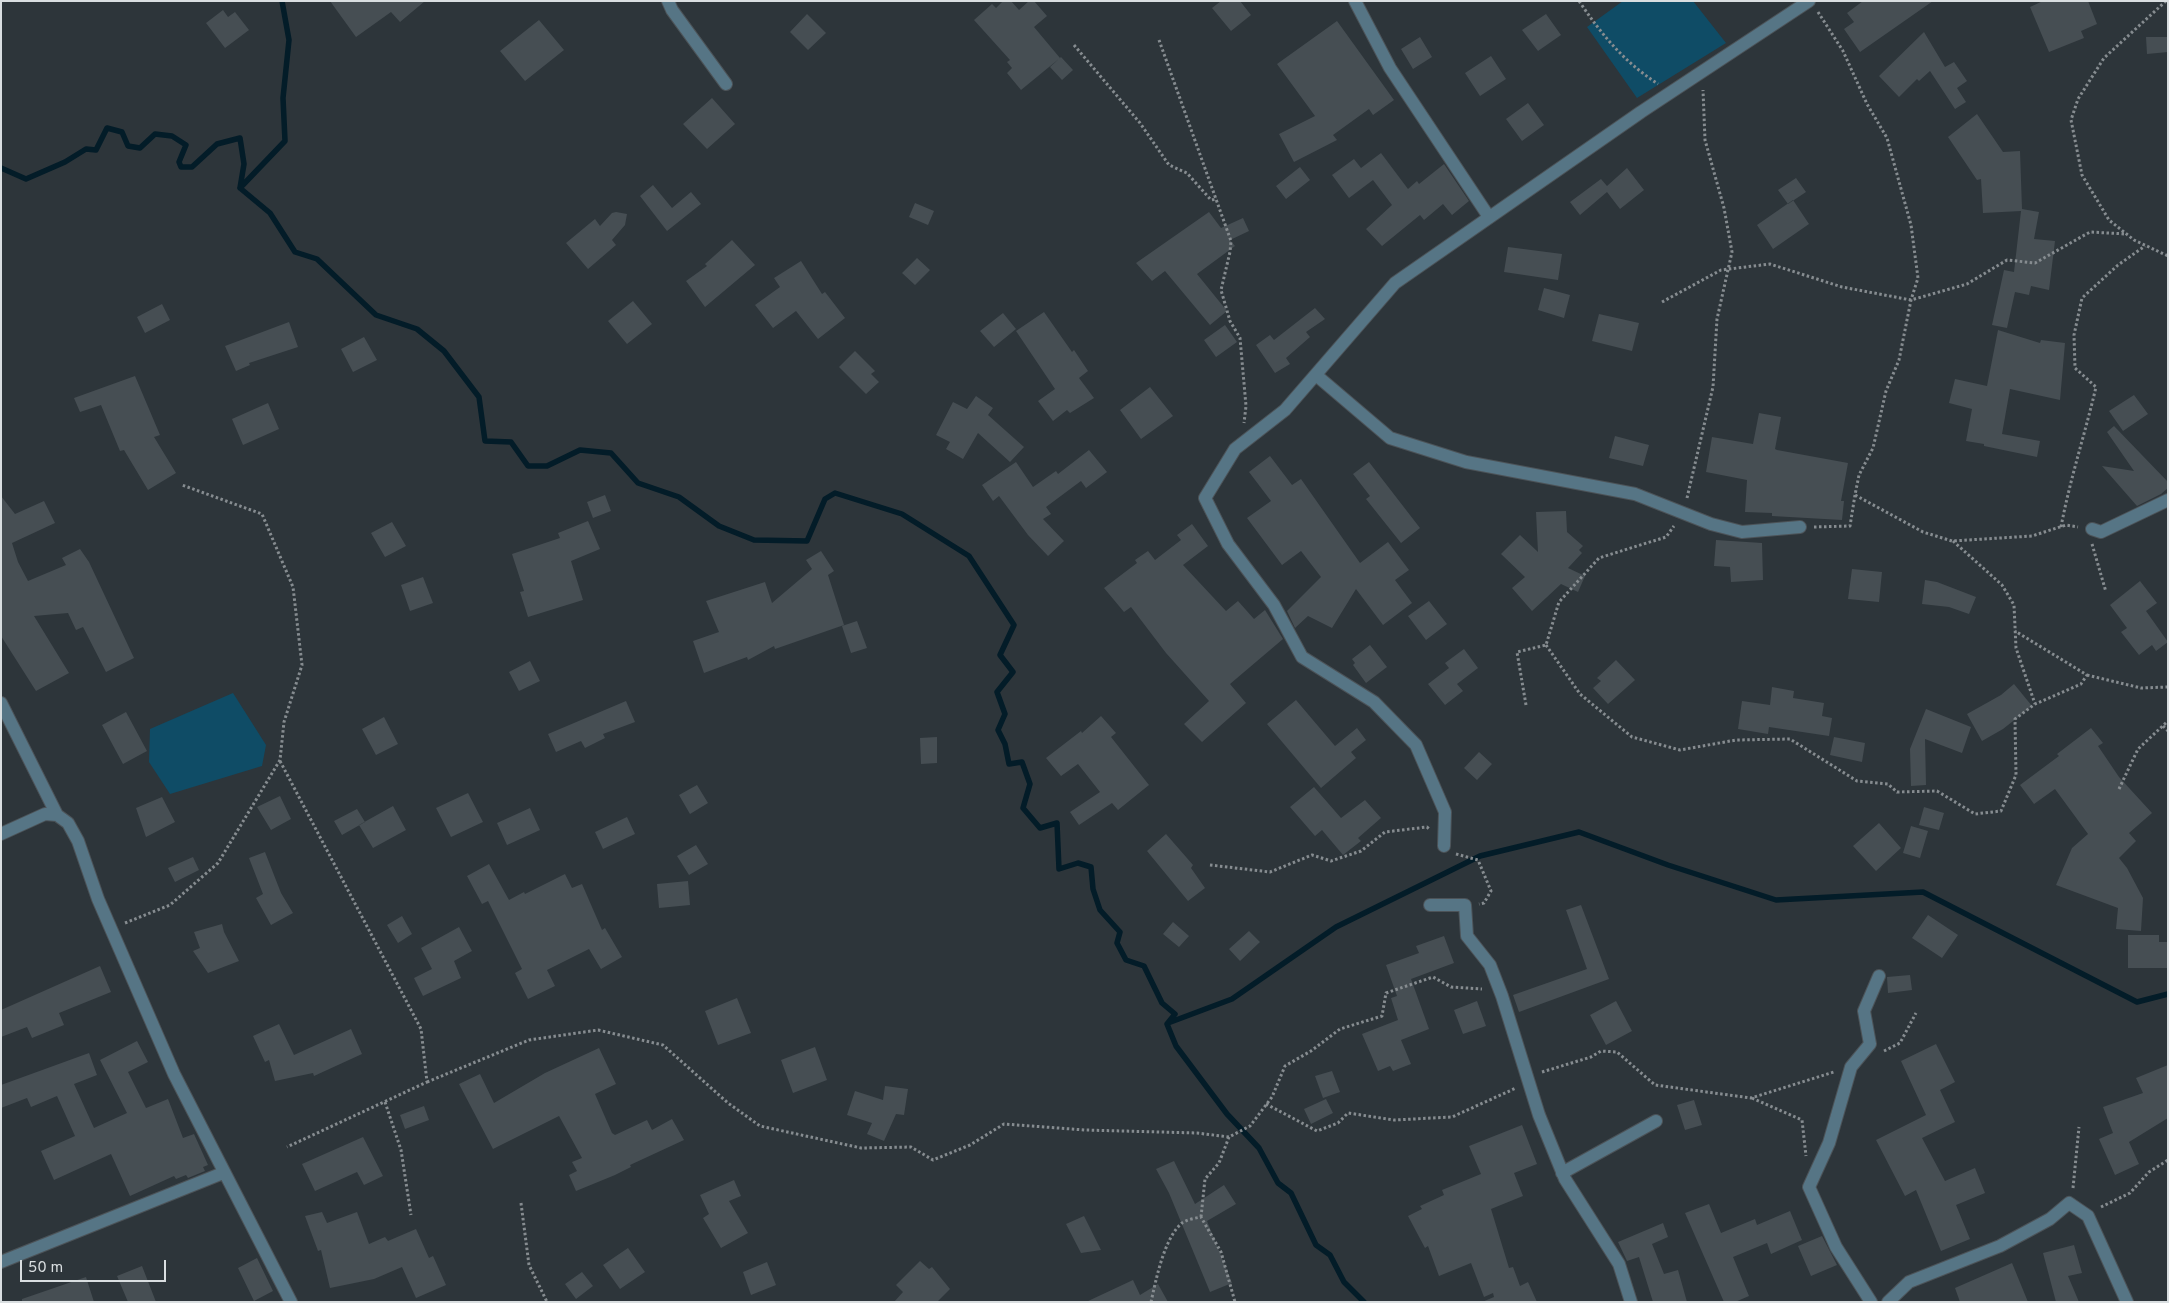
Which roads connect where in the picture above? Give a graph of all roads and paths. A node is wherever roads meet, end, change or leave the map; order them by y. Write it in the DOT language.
graph roads {
  1 [pos="668,1"];
  2 [pos="1355,1"];
  3 [pos="1579,1"];
  4 [pos="2166,1"];
  5 [pos="1813,5"];
  6 [pos="1159,40"];
  7 [pos="1074,45"];
  8 [pos="1702,72"];
  9 [pos="726,84"];
  10 [pos="1671,92"];
  11 [pos="1217,200"];
  12 [pos="1489,217"];
  13 [pos="2126,234"];
  14 [pos="2145,246"];
  15 [pos="2168,256"];
  16 [pos="1729,270"];
  17 [pos="1911,300"];
  18 [pos="1662,302"];
  19 [pos="1316,375"];
  20 [pos="1241,444"];
  21 [pos="182,485"];
  22 [pos="1854,495"];
  23 [pos="2168,500"];
  24 [pos="1800,527"];
  25 [pos="2061,527"];
  26 [pos="2092,529"];
  27 [pos="1952,540"];
  28 [pos="2106,592"];
  29 [pos="2015,631"];
  30 [pos="1546,645"];
  31 [pos="2087,675"];
  32 [pos="2168,687"];
  33 [pos="1,703"];
  34 [pos="2035,704"];
  35 [pos="2168,722"];
  36 [pos="2163,726"];
  37 [pos="2168,731"];
  38 [pos="280,760"];
  39 [pos="2119,789"];
  40 [pos="57,815"];
  41 [pos="1,834"];
  42 [pos="1444,846"];
  43 [pos="1210,865"];
  44 [pos="1430,906"];
  45 [pos="1465,906"];
  46 [pos="111,929"];
  47 [pos="1879,976"];
  48 [pos="1500,990"];
  49 [pos="1916,1013"];
  50 [pos="1876,1055"];
  51 [pos="1851,1067"];
  52 [pos="1528,1080"];
  53 [pos="427,1082"];
  54 [pos="1751,1098"];
  55 [pos="385,1102"];
  56 [pos="1266,1104"];
  57 [pos="1656,1121"];
  58 [pos="2079,1126"];
  59 [pos="1229,1137"];
  60 [pos="287,1147"];
  61 [pos="1806,1158"];
  62 [pos="2168,1160"];
  63 [pos="223,1173"];
  64 [pos="1562,1173"];
  65 [pos="521,1203"];
  66 [pos="2069,1203"];
  67 [pos="411,1215"];
  68 [pos="1201,1216"];
  69 [pos="2088,1216"];
  70 [pos="1,1262"];
  71 [pos="291,1302"];
  72 [pos="547,1302"];
  73 [pos="1151,1302"];
  74 [pos="1235,1302"];
  75 [pos="1631,1302"];
  76 [pos="1871,1302"];
  77 [pos="1888,1302"];
  78 [pos="2127,1302"];
  1 -- 9 [label="street"];
  2 -- 12 [label="street"];
  3 -- 10 [label="path"];
  4 -- 13 [label="path"];
  5 -- 8 [label="street"];
  5 -- 17 [label="path"];
  6 -- 11 [label="path"];
  7 -- 11 [label="path"];
  8 -- 10 [label="street"];
  8 -- 16 [label="path"];
  10 -- 12 [label="street"];
  11 -- 20 [label="path"];
  12 -- 19 [label="street"];
  13 -- 14 [label="path"];
  13 -- 17 [label="path"];
  14 -- 15 [label="path"];
  14 -- 25 [label="path"];
  16 -- 17 [label="path"];
  16 -- 18 [label="path"];
  17 -- 22 [label="path"];
  19 -- 20 [label="street"];
  19 -- 24 [label="street"];
  20 -- 42 [label="street"];
  21 -- 38 [label="path"];
  22 -- 24 [label="path"];
  22 -- 27 [label="path"];
  23 -- 26 [label="street"];
  25 -- 26 [label="path"];
  25 -- 27 [label="path"];
  26 -- 28 [label="path"];
  27 -- 29 [label="path"];
  29 -- 31 [label="path"];
  29 -- 34 [label="path"];
  30 -- 34 [label="path"];
  31 -- 32 [label="path"];
  31 -- 34 [label="path"];
  33 -- 40 [label="street"];
  35 -- 36 [label="path"];
  36 -- 37 [label="path"];
  36 -- 39 [label="path"];
  38 -- 46 [label="path"];
  38 -- 53 [label="path"];
  40 -- 41 [label="street"];
  40 -- 46 [label="street"];
  42 -- 43 [label="path"];
  42 -- 45 [label="path"];
  44 -- 45 [label="street"];
  45 -- 48 [label="street"];
  46 -- 63 [label="street"];
  47 -- 51 [label="street"];
  48 -- 52 [label="street"];
  48 -- 56 [label="path"];
  49 -- 50 [label="path"];
  51 -- 54 [label="path"];
  51 -- 76 [label="street"];
  52 -- 54 [label="path"];
  52 -- 56 [label="path"];
  52 -- 64 [label="street"];
  53 -- 55 [label="path"];
  53 -- 59 [label="path"];
  54 -- 61 [label="path"];
  55 -- 60 [label="path"];
  55 -- 67 [label="path"];
  56 -- 59 [label="path"];
  57 -- 64 [label="street"];
  58 -- 66 [label="path"];
  59 -- 68 [label="path"];
  62 -- 69 [label="path"];
  63 -- 70 [label="street"];
  63 -- 71 [label="street"];
  64 -- 75 [label="street"];
  65 -- 72 [label="path"];
  66 -- 69 [label="street"];
  66 -- 77 [label="street"];
  68 -- 73 [label="path"];
  68 -- 74 [label="path"];
  69 -- 78 [label="street"];
}
